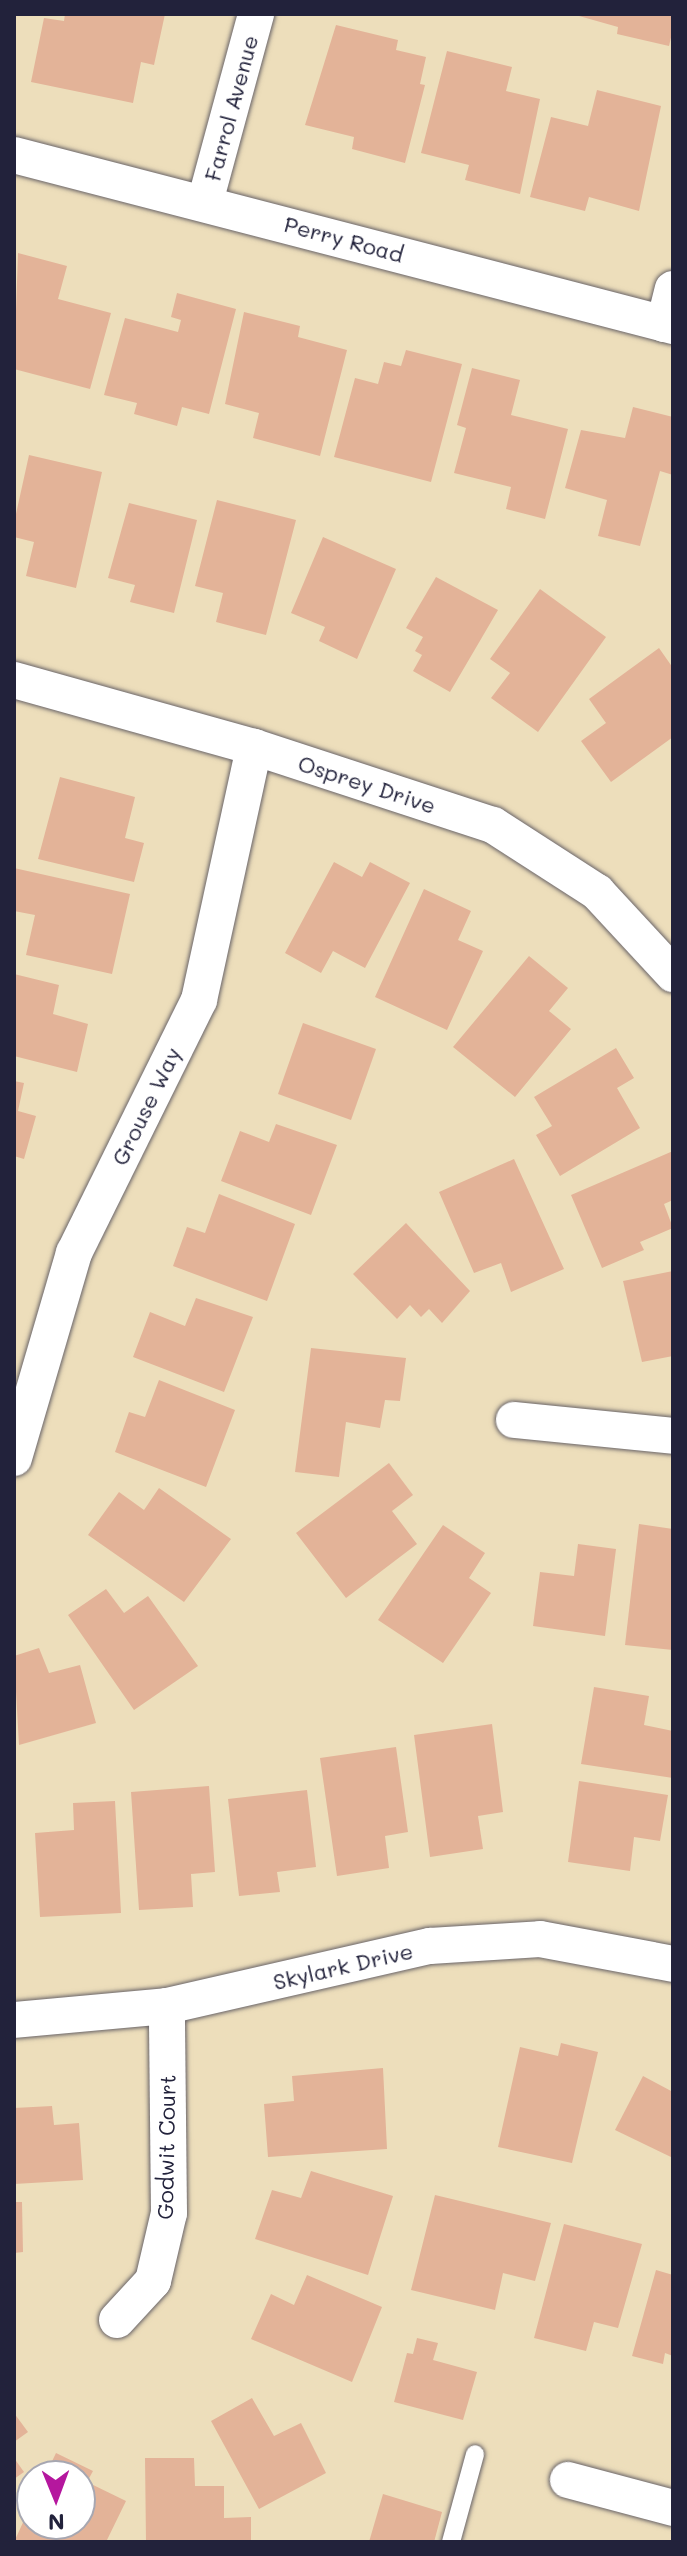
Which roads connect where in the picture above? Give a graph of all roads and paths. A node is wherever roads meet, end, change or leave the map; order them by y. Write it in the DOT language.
graph roads {
  1 [pos="256,14"];
  2 [pos="14,155"];
  3 [pos="205,202"];
  4 [pos="673,289"];
  5 [pos="669,325"];
  6 [pos="14,680"];
  7 [pos="254,747"];
  8 [pos="673,974"];
  9 [pos="514,1420"];
  10 [pos="673,1436"];
  11 [pos="14,1458"];
  12 [pos="673,1964"];
  13 [pos="167,2006"];
  14 [pos="14,2020"];
  15 [pos="117,2320"];
  16 [pos="475,2454"];
  17 [pos="568,2480"];
  18 [pos="673,2508"];
  19 [pos="451,2542"];
  1 -- 3 [label="street, Farrol Avenue"];
  2 -- 3 [label="street, Perry Road"];
  3 -- 5 [label="street, Perry Road"];
  4 -- 5 [label="street"];
  6 -- 7 [label="street, Osprey Drive"];
  7 -- 8 [label="street, Osprey Drive"];
  7 -- 11 [label="street, Grouse Way"];
  9 -- 10 [label="street"];
  12 -- 13 [label="street, Skylark Drive"];
  13 -- 14 [label="street, Skylark Drive"];
  13 -- 15 [label="street, Godwit Court"];
  16 -- 19 [label="lane"];
  17 -- 18 [label="street"];
}
